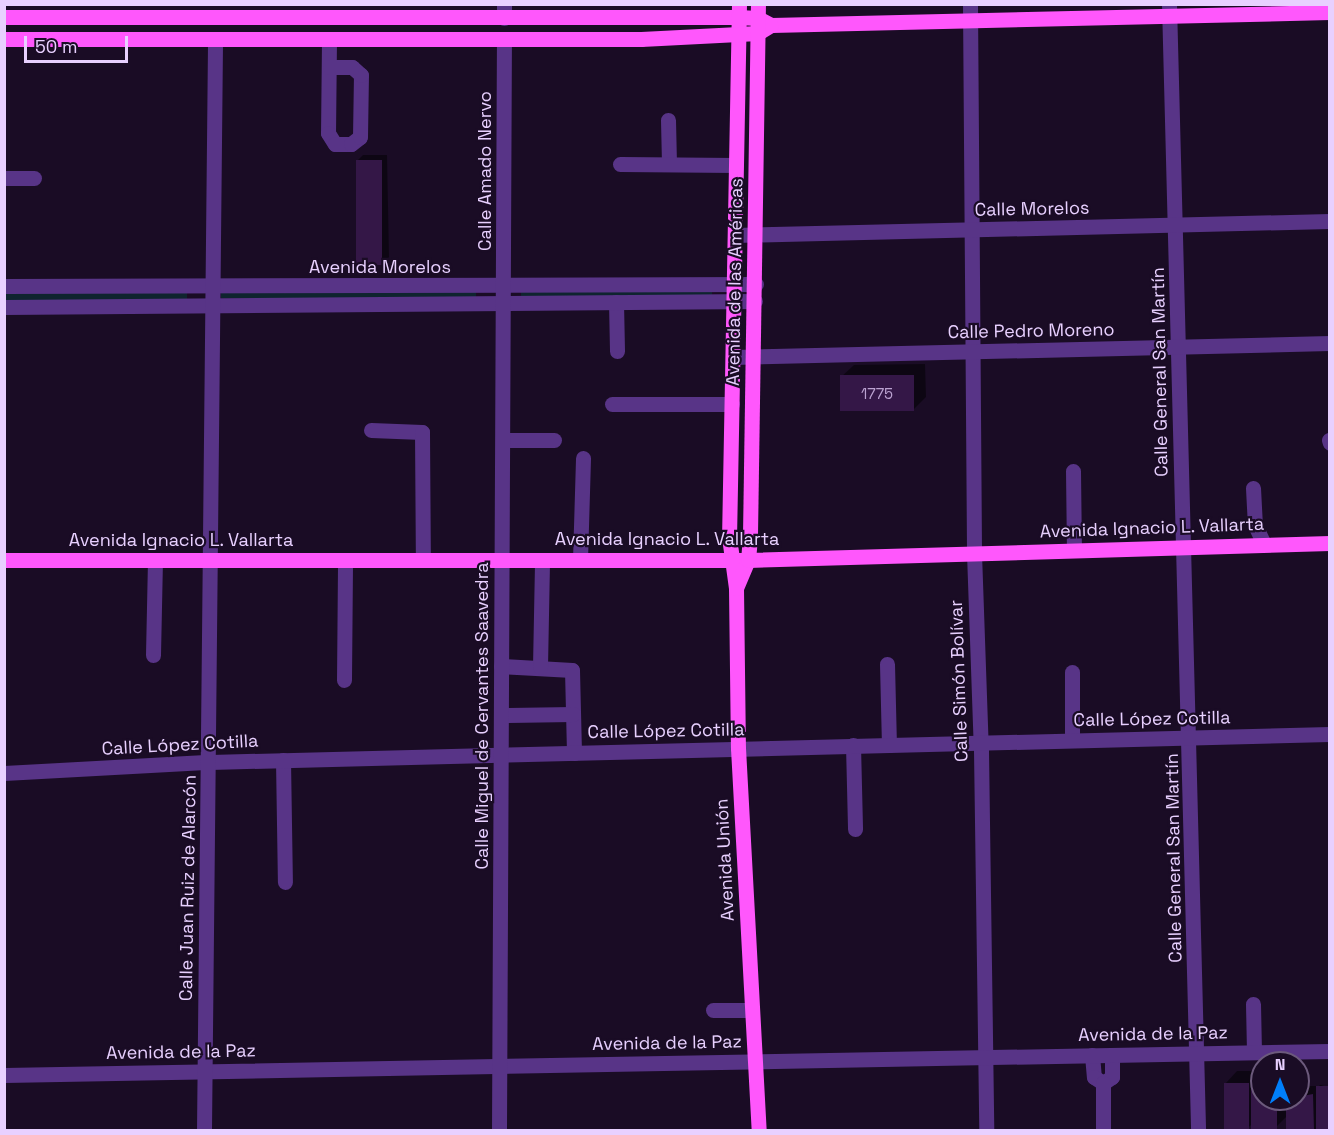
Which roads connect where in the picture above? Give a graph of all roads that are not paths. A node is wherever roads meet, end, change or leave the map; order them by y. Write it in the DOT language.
graph roads {
  1 [pos="970,4"];
  2 [pos="1268,9"];
  3 [pos="1170,10"];
  4 [pos="1321,10"];
  5 [pos="215,11"];
  6 [pos="504,11"];
  7 [pos="739,11"];
  8 [pos="4,17"];
  9 [pos="761,20"];
  10 [pos="970,21"];
  11 [pos="738,34"];
  12 [pos="4,39"];
  13 [pos="215,39"];
  14 [pos="329,40"];
  15 [pos="504,40"];
  16 [pos="330,67"];
  17 [pos="668,120"];
  18 [pos="620,164"];
  19 [pos="669,164"];
  20 [pos="736,165"];
  21 [pos="4,178"];
  22 [pos="34,178"];
  23 [pos="1329,221"];
  24 [pos="1176,225"];
  25 [pos="974,229"];
  26 [pos="757,234"];
  27 [pos="735,235"];
  28 [pos="734,284"];
  29 [pos="756,284"];
  30 [pos="4,286"];
  31 [pos="504,286"];
  32 [pos="214,287"];
  33 [pos="755,301"];
  34 [pos="504,302"];
  35 [pos="616,302"];
  36 [pos="734,302"];
  37 [pos="214,304"];
  38 [pos="4,307"];
  39 [pos="1329,344"];
  40 [pos="1178,347"];
  41 [pos="617,351"];
  42 [pos="974,351"];
  43 [pos="754,356"];
  44 [pos="733,357"];
  45 [pos="612,404"];
  46 [pos="732,404"];
  47 [pos="371,430"];
  48 [pos="503,440"];
  49 [pos="554,440"];
  50 [pos="583,458"];
  51 [pos="1073,471"];
  52 [pos="1252,488"];
  53 [pos="1329,543"];
  54 [pos="1264,544"];
  55 [pos="1184,547"];
  56 [pos="1074,550"];
  57 [pos="974,553"];
  58 [pos="4,560"];
  59 [pos="155,560"];
  60 [pos="212,560"];
  61 [pos="345,560"];
  62 [pos="423,560"];
  63 [pos="502,560"];
  64 [pos="542,560"];
  65 [pos="580,560"];
  66 [pos="729,560"];
  67 [pos="748,560"];
  68 [pos="736,588"];
  69 [pos="153,655"];
  70 [pos="887,664"];
  71 [pos="501,666"];
  72 [pos="540,667"];
  73 [pos="1072,672"];
  74 [pos="344,680"];
  75 [pos="573,714"];
  76 [pos="501,715"];
  77 [pos="1329,734"];
  78 [pos="1190,737"];
  79 [pos="1072,740"];
  80 [pos="981,742"];
  81 [pos="889,745"];
  82 [pos="853,746"];
  83 [pos="738,748"];
  84 [pos="574,753"];
  85 [pos="501,754"];
  86 [pos="283,760"];
  87 [pos="210,762"];
  88 [pos="4,773"];
  89 [pos="855,829"];
  90 [pos="285,882"];
  91 [pos="1253,1004"];
  92 [pos="713,1010"];
  93 [pos="752,1010"];
  94 [pos="1254,1051"];
  95 [pos="1310,1051"];
  96 [pos="1329,1051"];
  97 [pos="1250,1052"];
  98 [pos="1197,1053"];
  99 [pos="1092,1055"];
  100 [pos="1112,1055"];
  101 [pos="986,1057"];
  102 [pos="755,1061"];
  103 [pos="499,1066"];
  104 [pos="204,1072"];
  105 [pos="4,1075"];
  106 [pos="1102,1083"];
  107 [pos="204,1131"];
  108 [pos="499,1131"];
  109 [pos="759,1131"];
  110 [pos="986,1131"];
  111 [pos="1102,1131"];
  112 [pos="1198,1131"];
  1 -- 10 [label="street, Calle Simón Bolívar"];
  2 -- 3 [label="main road"];
  2 -- 4 [label="main road"];
  3 -- 10 [label="main road"];
  3 -- 24 [label="street, Calle General San Martín"];
  5 -- 6 [label="main road"];
  5 -- 8 [label="main road"];
  6 -- 7 [label="main road"];
  7 -- 9 [label="main road"];
  7 -- 11 [label="main road, Avenida de las Américas"];
  9 -- 10 [label="main road"];
  9 -- 11 [label="main road"];
  9 -- 26 [label="main road, Avenida de las Américas"];
  10 -- 25 [label="street, Calle Simón Bolívar"];
  11 -- 15 [label="main road"];
  11 -- 20 [label="main road, Avenida de las Américas"];
  12 -- 13 [label="main road"];
  13 -- 14 [label="main road"];
  13 -- 32 [label="street, Calle Juan Ruiz de Alarcón"];
  14 -- 15 [label="main road"];
  14 -- 16 [label="street"];
  15 -- 31 [label="street, Calle Amado Nervo"];
  16 -- 16 [label="street"];
  17 -- 19 [label="street"];
  18 -- 19 [label="street"];
  19 -- 20 [label="street"];
  20 -- 27 [label="main road, Avenida de las Américas"];
  21 -- 22 [label="street"];
  23 -- 24 [label="street, Calle Morelos"];
  24 -- 25 [label="street, Calle Morelos"];
  24 -- 40 [label="street, Calle General San Martín"];
  25 -- 26 [label="street, Calle Morelos"];
  25 -- 42 [label="street, Calle Simón Bolívar"];
  26 -- 27 [label="street, Calle Morelos"];
  26 -- 29 [label="main road, Avenida de las Américas"];
  27 -- 28 [label="main road, Avenida de las Américas"];
  28 -- 29 [label="street, Avenida Morelos"];
  28 -- 31 [label="street, Avenida Morelos"];
  28 -- 36 [label="main road, Avenida de las Américas"];
  29 -- 33 [label="main road, Avenida de las Américas"];
  30 -- 32 [label="street, Avenida Morelos"];
  31 -- 32 [label="street, Avenida Morelos"];
  31 -- 34 [label="street, Calle Amado Nervo"];
  32 -- 37 [label="street, Calle Juan Ruiz de Alarcón"];
  33 -- 36 [label="street, Avenida Morelos"];
  33 -- 43 [label="main road, Avenida de las Américas"];
  34 -- 35 [label="street, Avenida Morelos"];
  34 -- 37 [label="street, Avenida Morelos"];
  34 -- 48 [label="street, Calle Miguel de Cervantes Saavedra"];
  35 -- 36 [label="street, Avenida Morelos"];
  35 -- 41 [label="street"];
  36 -- 44 [label="main road, Avenida de las Américas"];
  37 -- 38 [label="street, Avenida Morelos"];
  37 -- 60 [label="street, Calle Juan Ruiz de Alarcón"];
  39 -- 40 [label="street, Calle Pedro Moreno"];
  40 -- 42 [label="street, Calle Pedro Moreno"];
  40 -- 55 [label="street, Calle General San Martín"];
  42 -- 43 [label="street, Calle Pedro Moreno"];
  42 -- 57 [label="street, Calle Simón Bolívar"];
  43 -- 44 [label="street, Calle Pedro Moreno"];
  43 -- 67 [label="main road, Avenida de las Américas"];
  44 -- 46 [label="main road, Avenida de las Américas"];
  45 -- 46 [label="street"];
  46 -- 66 [label="main road, Avenida de las Américas"];
  47 -- 62 [label="street"];
  48 -- 49 [label="street"];
  48 -- 63 [label="street, Calle Miguel de Cervantes Saavedra"];
  50 -- 65 [label="street"];
  51 -- 56 [label="street"];
  52 -- 54 [label="street"];
  53 -- 54 [label="main road, Avenida Ignacio L. Vallarta"];
  54 -- 55 [label="main road, Avenida Ignacio L. Vallarta"];
  55 -- 56 [label="main road, Avenida Ignacio L. Vallarta"];
  55 -- 78 [label="street, Calle General San Martín"];
  56 -- 57 [label="main road, Avenida Ignacio L. Vallarta"];
  57 -- 67 [label="main road, Avenida Ignacio L. Vallarta"];
  57 -- 80 [label="street, Calle Simón Bolívar"];
  58 -- 59 [label="main road, Avenida Ignacio L. Vallarta"];
  59 -- 60 [label="main road, Avenida Ignacio L. Vallarta"];
  59 -- 69 [label="street"];
  60 -- 61 [label="main road, Avenida Ignacio L. Vallarta"];
  60 -- 87 [label="street, Calle Juan Ruiz de Alarcón"];
  61 -- 62 [label="main road, Avenida Ignacio L. Vallarta"];
  61 -- 74 [label="street"];
  62 -- 63 [label="main road, Avenida Ignacio L. Vallarta"];
  63 -- 64 [label="main road, Avenida Ignacio L. Vallarta"];
  63 -- 71 [label="street, Calle Miguel de Cervantes Saavedra"];
  64 -- 65 [label="main road, Avenida Ignacio L. Vallarta"];
  64 -- 72 [label="street"];
  65 -- 66 [label="main road, Avenida Ignacio L. Vallarta"];
  66 -- 67 [label="main road, Avenida Ignacio L. Vallarta"];
  66 -- 68 [label="main road, Avenida Unión"];
  67 -- 68 [label="main road, Avenida Unión"];
  68 -- 83 [label="main road, Avenida Unión"];
  70 -- 81 [label="street"];
  71 -- 72 [label="street"];
  71 -- 76 [label="street, Calle Miguel de Cervantes Saavedra"];
  72 -- 75 [label="street"];
  73 -- 79 [label="street"];
  75 -- 76 [label="street"];
  75 -- 84 [label="street"];
  76 -- 85 [label="street, Calle Miguel de Cervantes Saavedra"];
  77 -- 78 [label="street, Calle López Cotilla"];
  78 -- 79 [label="street, Calle López Cotilla"];
  78 -- 98 [label="street, Calle General San Martín"];
  79 -- 80 [label="street, Calle López Cotilla"];
  80 -- 81 [label="street, Calle López Cotilla"];
  80 -- 101 [label="street, Calle Simón Bolívar"];
  81 -- 82 [label="street, Calle López Cotilla"];
  82 -- 83 [label="street, Calle López Cotilla"];
  82 -- 89 [label="street"];
  83 -- 84 [label="street, Calle López Cotilla"];
  83 -- 93 [label="main road, Avenida Unión"];
  84 -- 85 [label="street, Calle López Cotilla"];
  85 -- 86 [label="street, Calle López Cotilla"];
  85 -- 103 [label="street, Calle Miguel de Cervantes Saavedra"];
  86 -- 87 [label="street, Calle López Cotilla"];
  86 -- 90 [label="street"];
  87 -- 88 [label="street, Calle López Cotilla"];
  87 -- 104 [label="street, Calle Juan Ruiz de Alarcón"];
  91 -- 94 [label="street"];
  92 -- 93 [label="street"];
  93 -- 102 [label="main road, Avenida Unión"];
  95 -- 96 [label="street, Avenida de la Paz"];
  97 -- 98 [label="street, Avenida de la Paz"];
  98 -- 100 [label="street, Avenida de la Paz"];
  98 -- 112 [label="street, Calle General San Martín"];
  99 -- 100 [label="street, Avenida de la Paz"];
  99 -- 101 [label="street, Avenida de la Paz"];
  99 -- 106 [label="street"];
  100 -- 106 [label="street"];
  101 -- 102 [label="street, Avenida de la Paz"];
  101 -- 110 [label="street, Calle Simón Bolívar"];
  102 -- 103 [label="street, Avenida de la Paz"];
  102 -- 109 [label="main road, Avenida Unión"];
  103 -- 104 [label="street, Avenida de la Paz"];
  103 -- 108 [label="street, Calle Miguel de Cervantes Saavedra"];
  104 -- 105 [label="street, Avenida de la Paz"];
  104 -- 107 [label="street, Calle Juan Ruiz de Alarcón"];
  106 -- 111 [label="street"];
}
